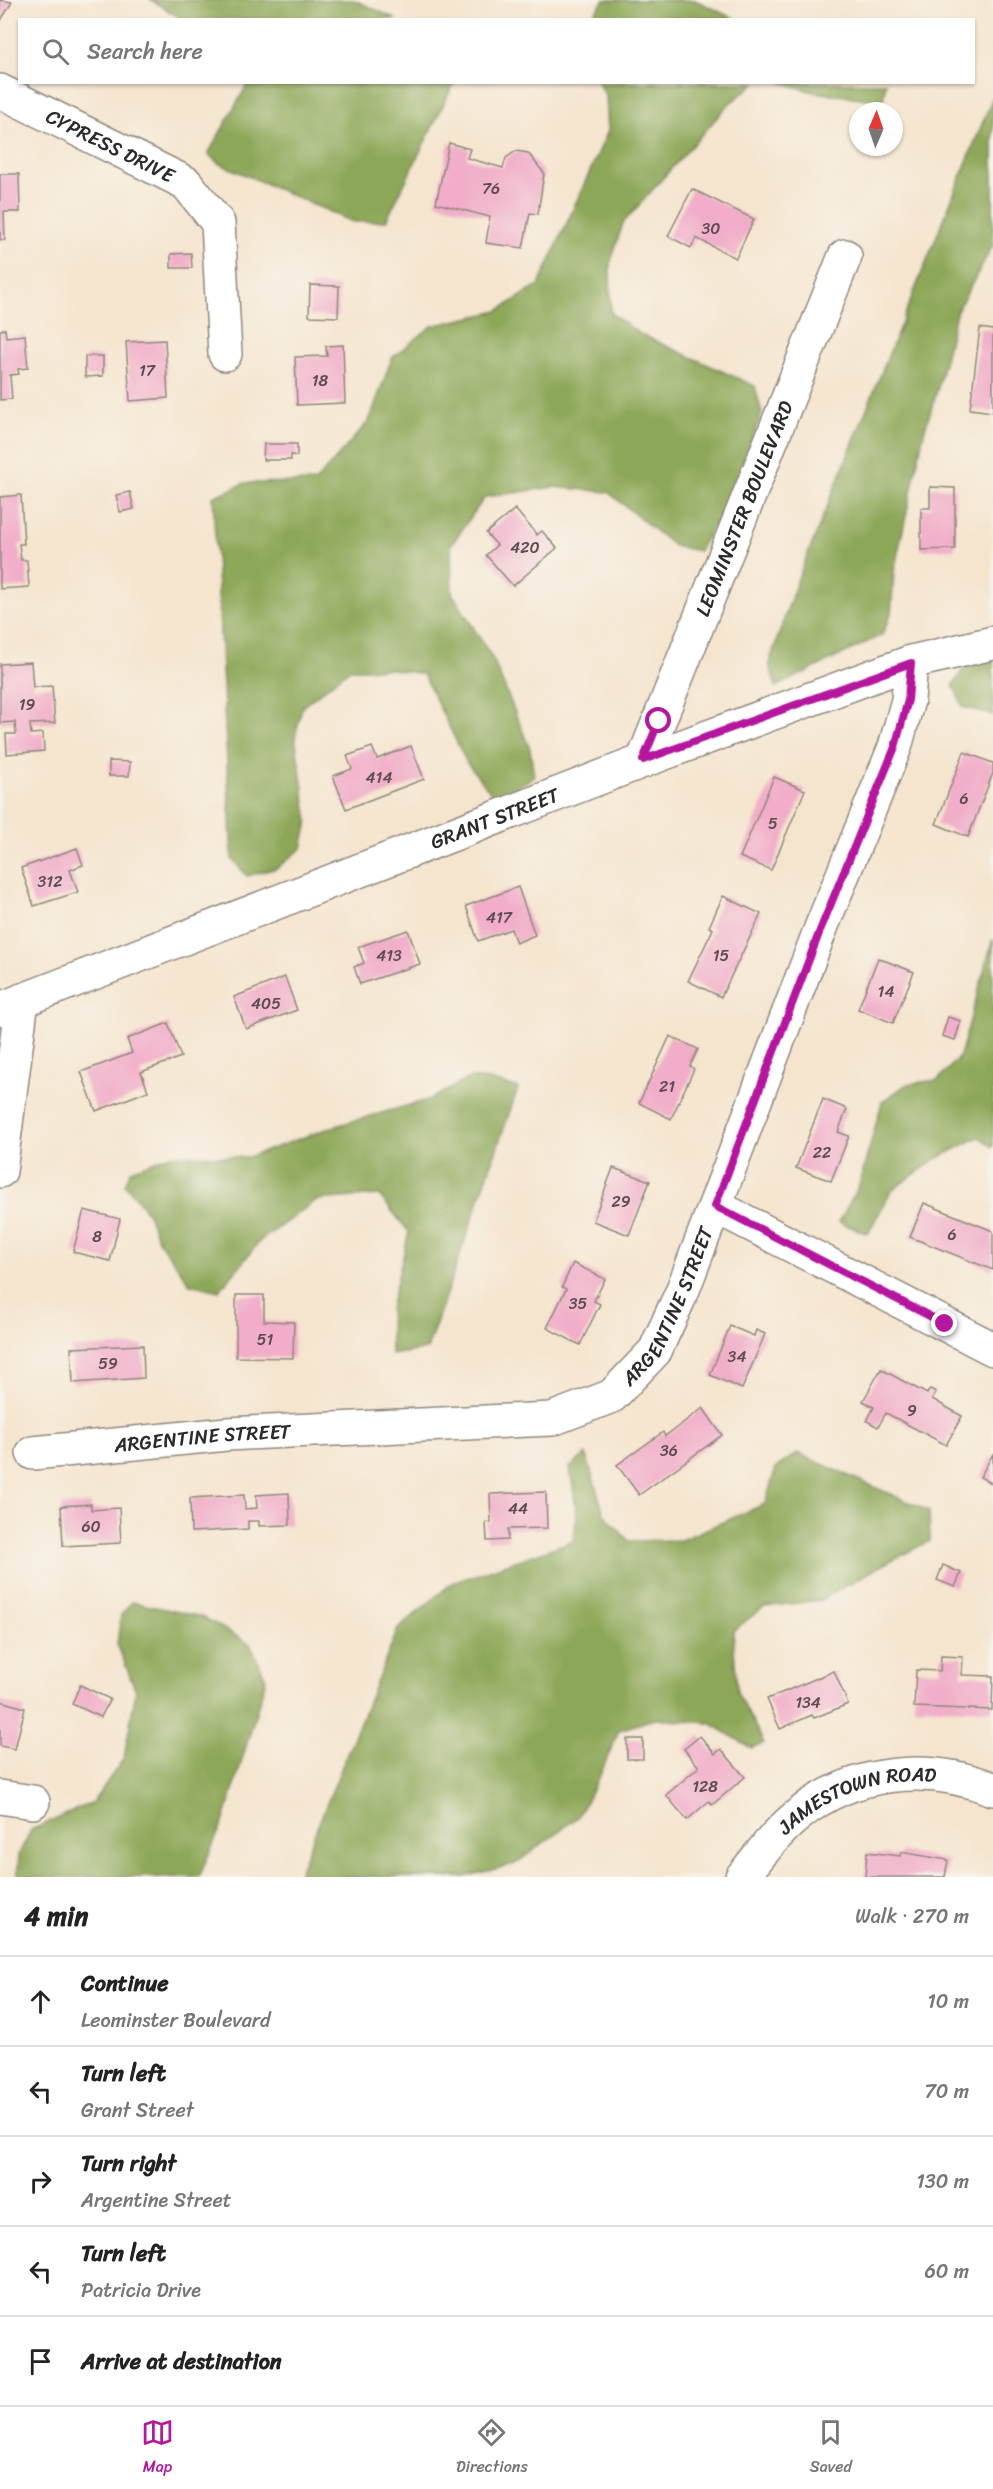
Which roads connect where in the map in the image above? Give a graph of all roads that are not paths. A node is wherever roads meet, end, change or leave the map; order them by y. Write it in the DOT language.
graph roads {
  1 [pos="0,91"];
  2 [pos="845,256"];
  3 [pos="225,354"];
  4 [pos="993,643"];
  5 [pos="911,663"];
  6 [pos="643,760"];
  7 [pos="11,1005"];
  8 [pos="0,1171"];
  9 [pos="715,1206"];
  10 [pos="993,1349"];
  11 [pos="33,1453"];
  12 [pos="993,1789"];
  13 [pos="0,1797"];
  14 [pos="33,1802"];
  15 [pos="742,1877"];
  1 -- 3 [label="street, CYPRESS DRIVE"];
  2 -- 6 [label="street, LEOMINSTER BOULEVARD"];
  4 -- 5 [label="street, GRANT STREET"];
  5 -- 6 [label="street, GRANT STREET"];
  5 -- 9 [label="street, ARGENTINE STREET"];
  6 -- 7 [label="street, GRANT STREET"];
  7 -- 8 [label="street"];
  9 -- 10 [label="street"];
  9 -- 11 [label="street, ARGENTINE STREET"];
  12 -- 15 [label="street, JAMESTOWN ROAD"];
  13 -- 14 [label="street"];
}
